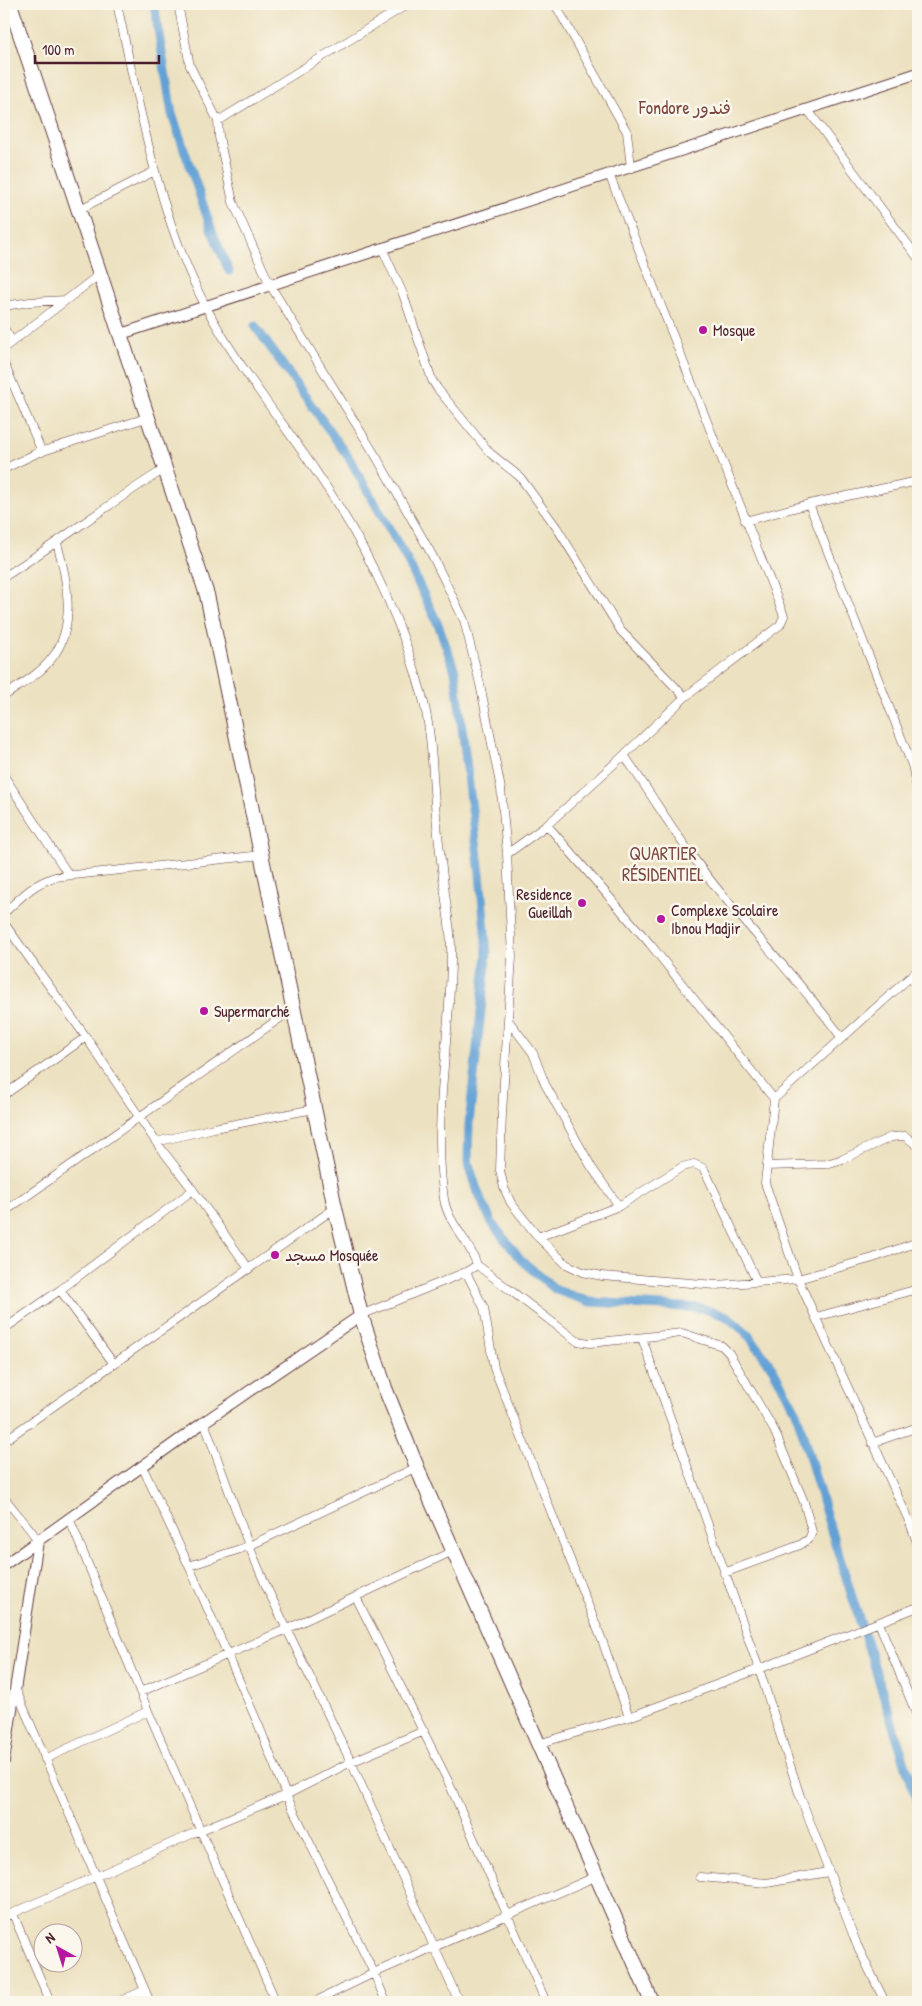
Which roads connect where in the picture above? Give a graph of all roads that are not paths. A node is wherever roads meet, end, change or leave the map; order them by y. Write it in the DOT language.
graph roads {
  1 [pos="10,4"];
  2 [pos="117,4"];
  3 [pos="178,4"];
  4 [pos="408,4"];
  5 [pos="555,4"];
  6 [pos="918,73"];
  7 [pos="807,109"];
  8 [pos="218,121"];
  9 [pos="631,167"];
  10 [pos="155,171"];
  11 [pos="609,174"];
  12 [pos="80,209"];
  13 [pos="382,248"];
  14 [pos="918,258"];
  15 [pos="100,274"];
  16 [pos="270,285"];
  17 [pos="66,300"];
  18 [pos="4,306"];
  19 [pos="206,306"];
  20 [pos="4,328"];
  21 [pos="121,334"];
  22 [pos="12,341"];
  23 [pos="4,348"];
  24 [pos="4,363"];
  25 [pos="148,417"];
  26 [pos="42,452"];
  27 [pos="166,468"];
  28 [pos="4,469"];
  29 [pos="918,481"];
  30 [pos="809,504"];
  31 [pos="745,521"];
  32 [pos="57,543"];
  33 [pos="4,577"];
  34 [pos="4,696"];
  35 [pos="684,697"];
  36 [pos="624,755"];
  37 [pos="4,776"];
  38 [pos="918,792"];
  39 [pos="546,825"];
  40 [pos="507,854"];
  41 [pos="262,855"];
  42 [pos="68,874"];
  43 [pos="4,913"];
  44 [pos="4,923"];
  45 [pos="918,970"];
  46 [pos="292,1009"];
  47 [pos="508,1020"];
  48 [pos="86,1037"];
  49 [pos="842,1038"];
  50 [pos="4,1083"];
  51 [pos="6,1093"];
  52 [pos="774,1100"];
  53 [pos="314,1109"];
  54 [pos="140,1118"];
  55 [pos="156,1142"];
  56 [pos="918,1146"];
  57 [pos="767,1166"];
  58 [pos="193,1190"];
  59 [pos="619,1206"];
  60 [pos="335,1208"];
  61 [pos="4,1212"];
  62 [pos="538,1237"];
  63 [pos="918,1242"];
  64 [pos="476,1265"];
  65 [pos="250,1269"];
  66 [pos="466,1272"];
  67 [pos="798,1278"];
  68 [pos="757,1282"];
  69 [pos="918,1289"];
  70 [pos="60,1290"];
  71 [pos="361,1315"];
  72 [pos="816,1317"];
  73 [pos="4,1329"];
  74 [pos="642,1338"];
  75 [pos="114,1364"];
  76 [pos="204,1422"];
  77 [pos="918,1427"];
  78 [pos="4,1441"];
  79 [pos="872,1443"];
  80 [pos="142,1466"];
  81 [pos="417,1467"];
  82 [pos="4,1496"];
  83 [pos="69,1518"];
  84 [pos="918,1520"];
  85 [pos="910,1523"];
  86 [pos="38,1541"];
  87 [pos="918,1545"];
  88 [pos="248,1546"];
  89 [pos="453,1551"];
  90 [pos="4,1565"];
  91 [pos="189,1566"];
  92 [pos="724,1572"];
  93 [pos="356,1597"];
  94 [pos="918,1607"];
  95 [pos="880,1623"];
  96 [pos="287,1629"];
  97 [pos="227,1654"];
  98 [pos="759,1669"];
  99 [pos="15,1688"];
  100 [pos="140,1692"];
  101 [pos="148,1711"];
  102 [pos="629,1717"];
  103 [pos="918,1718"];
  104 [pos="424,1731"];
  105 [pos="538,1744"];
  106 [pos="45,1759"];
  107 [pos="4,1761"];
  108 [pos="351,1762"];
  109 [pos="286,1795"];
  110 [pos="201,1830"];
  111 [pos="828,1872"];
  112 [pos="597,1876"];
  113 [pos="97,1877"];
  114 [pos="700,1877"];
  115 [pos="13,1914"];
  116 [pos="508,1916"];
  117 [pos="4,1917"];
  118 [pos="434,1948"];
  119 [pos="374,1973"];
  120 [pos="145,1990"];
  121 [pos="50,2002"];
  122 [pos="118,2002"];
  123 [pos="150,2002"];
  124 [pos="276,2002"];
  125 [pos="314,2002"];
  126 [pos="386,2002"];
  127 [pos="459,2002"];
  128 [pos="546,2002"];
  129 [pos="652,2002"];
  130 [pos="885,2002"];
  1 -- 12 [label="highway"];
  2 -- 10 [label="street"];
  3 -- 8 [label="street"];
  4 -- 8 [label="street"];
  5 -- 9 [label="street"];
  6 -- 7 [label="main road"];
  7 -- 9 [label="main road"];
  7 -- 14 [label="street"];
  8 -- 16 [label="street"];
  9 -- 11 [label="main road"];
  10 -- 12 [label="street"];
  10 -- 19 [label="street"];
  11 -- 13 [label="main road"];
  11 -- 31 [label="street"];
  12 -- 15 [label="highway"];
  13 -- 16 [label="main road"];
  13 -- 35 [label="street"];
  15 -- 17 [label="street"];
  15 -- 21 [label="highway"];
  16 -- 19 [label="main road"];
  16 -- 40 [label="street"];
  17 -- 18 [label="street"];
  17 -- 22 [label="street"];
  19 -- 21 [label="main road"];
  19 -- 64 [label="street"];
  20 -- 22 [label="street"];
  21 -- 25 [label="highway"];
  22 -- 23 [label="street"];
  24 -- 26 [label="street"];
  25 -- 26 [label="street"];
  25 -- 27 [label="highway"];
  26 -- 28 [label="street"];
  27 -- 32 [label="street"];
  27 -- 41 [label="highway"];
  29 -- 30 [label="street"];
  30 -- 31 [label="street"];
  30 -- 38 [label="street"];
  31 -- 35 [label="street"];
  32 -- 33 [label="street"];
  32 -- 34 [label="street"];
  35 -- 36 [label="street"];
  36 -- 39 [label="street"];
  36 -- 49 [label="street"];
  37 -- 42 [label="street"];
  39 -- 40 [label="street"];
  39 -- 52 [label="street"];
  40 -- 47 [label="street"];
  41 -- 42 [label="street"];
  41 -- 46 [label="highway"];
  42 -- 43 [label="street"];
  44 -- 48 [label="street"];
  45 -- 49 [label="street"];
  46 -- 53 [label="highway"];
  46 -- 54 [label="street"];
  47 -- 59 [label="street"];
  47 -- 62 [label="street"];
  48 -- 51 [label="street"];
  48 -- 54 [label="street"];
  49 -- 52 [label="street"];
  50 -- 51 [label="street"];
  52 -- 57 [label="street"];
  53 -- 55 [label="street"];
  53 -- 60 [label="highway"];
  54 -- 55 [label="street"];
  54 -- 61 [label="street"];
  55 -- 58 [label="street"];
  56 -- 57 [label="street"];
  57 -- 67 [label="street"];
  58 -- 65 [label="street"];
  58 -- 70 [label="street"];
  59 -- 62 [label="street"];
  59 -- 68 [label="street"];
  60 -- 65 [label="street"];
  60 -- 71 [label="highway"];
  62 -- 68 [label="street"];
  63 -- 67 [label="street"];
  64 -- 66 [label="street"];
  64 -- 74 [label="street"];
  65 -- 75 [label="street"];
  66 -- 71 [label="street"];
  66 -- 102 [label="street"];
  67 -- 68 [label="street"];
  67 -- 72 [label="street"];
  69 -- 72 [label="street"];
  70 -- 73 [label="street"];
  70 -- 75 [label="street"];
  71 -- 76 [label="main road"];
  71 -- 81 [label="highway"];
  72 -- 79 [label="street"];
  74 -- 92 [label="street"];
  74 -- 92 [label="street"];
  75 -- 78 [label="street"];
  76 -- 80 [label="main road"];
  76 -- 88 [label="street"];
  77 -- 79 [label="street"];
  79 -- 85 [label="street"];
  80 -- 83 [label="main road"];
  80 -- 91 [label="street"];
  81 -- 88 [label="street"];
  81 -- 89 [label="highway"];
  82 -- 86 [label="street"];
  83 -- 86 [label="main road"];
  83 -- 100 [label="street"];
  84 -- 85 [label="street"];
  85 -- 87 [label="street"];
  86 -- 90 [label="main road"];
  86 -- 99 [label="main road"];
  88 -- 91 [label="street"];
  88 -- 96 [label="street"];
  89 -- 93 [label="street"];
  89 -- 105 [label="highway"];
  91 -- 97 [label="street"];
  92 -- 98 [label="street"];
  93 -- 96 [label="street"];
  93 -- 104 [label="street"];
  94 -- 95 [label="street"];
  95 -- 98 [label="street"];
  95 -- 103 [label="street"];
  96 -- 97 [label="street"];
  96 -- 108 [label="street"];
  97 -- 100 [label="street"];
  97 -- 109 [label="street"];
  98 -- 102 [label="street"];
  98 -- 111 [label="street"];
  99 -- 106 [label="street"];
  99 -- 107 [label="main road"];
  100 -- 101 [label="street"];
  101 -- 106 [label="street"];
  101 -- 110 [label="street"];
  102 -- 105 [label="street"];
  104 -- 108 [label="street"];
  104 -- 116 [label="street"];
  105 -- 112 [label="highway"];
  106 -- 113 [label="street"];
  108 -- 109 [label="street"];
  108 -- 118 [label="street"];
  109 -- 110 [label="street"];
  109 -- 119 [label="street"];
  110 -- 113 [label="street"];
  110 -- 124 [label="street"];
  111 -- 114 [label="street"];
  111 -- 130 [label="street"];
  112 -- 116 [label="street"];
  112 -- 129 [label="highway"];
  113 -- 115 [label="street"];
  113 -- 120 [label="street"];
  115 -- 117 [label="street"];
  115 -- 121 [label="street"];
  116 -- 118 [label="street"];
  116 -- 128 [label="street"];
  118 -- 119 [label="street"];
  118 -- 127 [label="street"];
  119 -- 125 [label="street"];
  119 -- 126 [label="street"];
  120 -- 122 [label="street"];
  120 -- 123 [label="street"];
}
